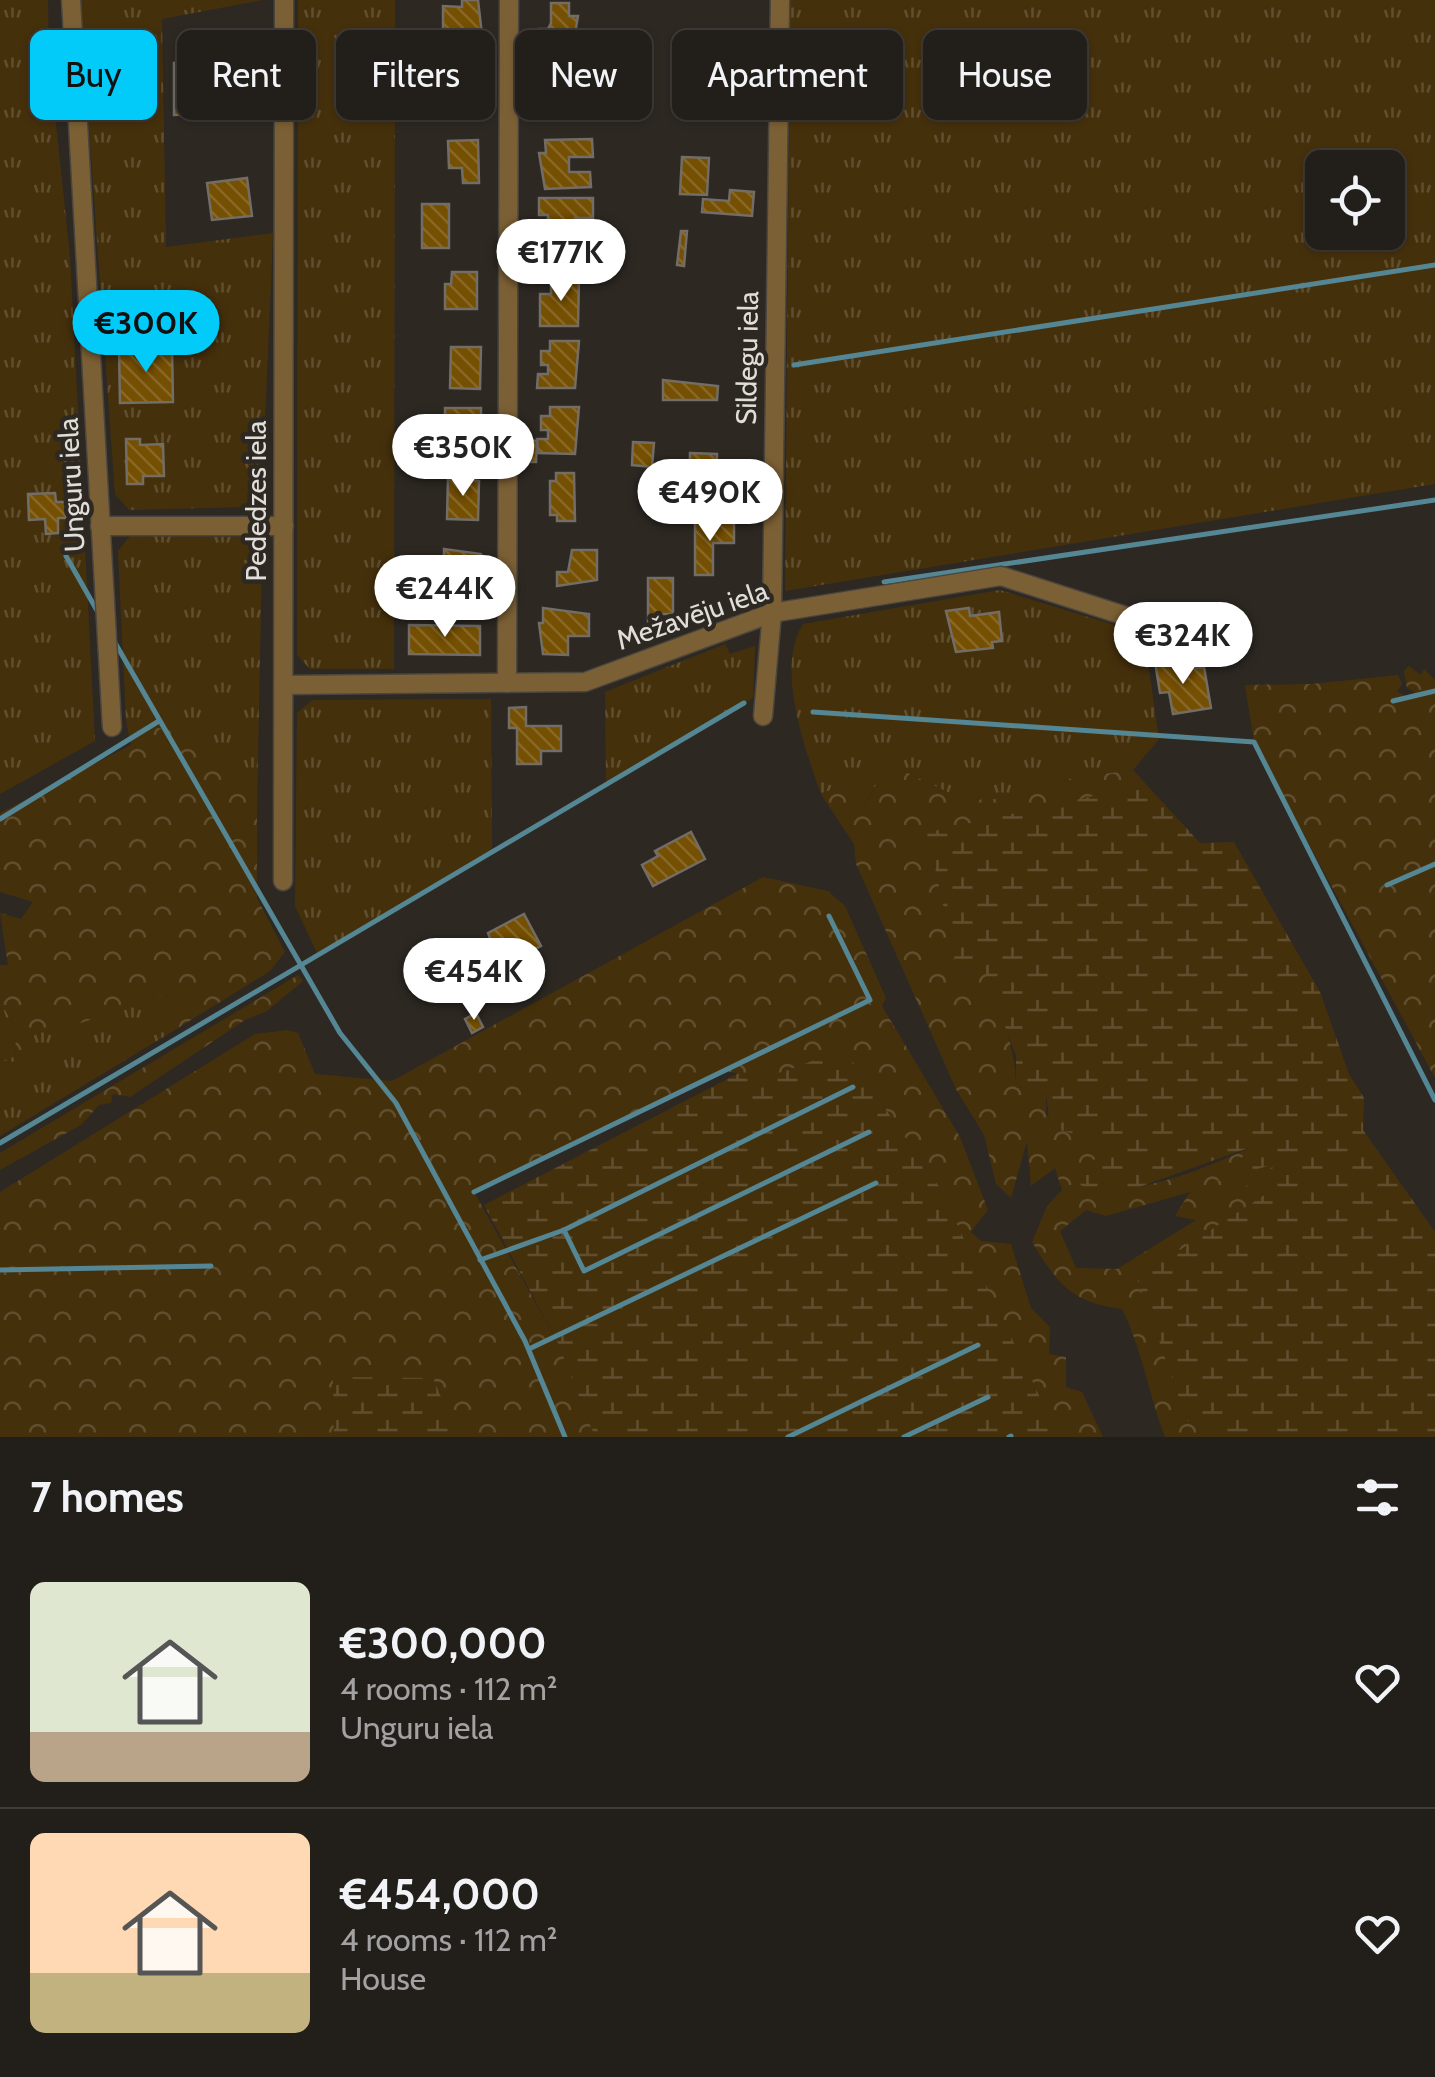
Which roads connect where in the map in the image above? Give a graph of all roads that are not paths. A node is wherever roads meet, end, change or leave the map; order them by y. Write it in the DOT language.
graph roads {
  1 [pos="72,0"];
  2 [pos="284,0"];
  3 [pos="509,0"];
  4 [pos="780,0"];
  5 [pos="100,526"];
  6 [pos="284,526"];
  7 [pos="772,613"];
  8 [pos="1169,630"];
  9 [pos="507,683"];
  10 [pos="284,685"];
  11 [pos="762,716"];
  12 [pos="112,728"];
  13 [pos="283,881"];
  1 -- 5 [label="street, Unguru iela"];
  2 -- 6 [label="street, Pededzes iela"];
  3 -- 9 [label="street"];
  4 -- 7 [label="street, Sildegu iela"];
  5 -- 6 [label="street"];
  5 -- 12 [label="street, Unguru iela"];
  6 -- 10 [label="street, Pededzes iela"];
  7 -- 8 [label="street, Mežavēju iela"];
  7 -- 9 [label="street, Mežavēju iela"];
  7 -- 11 [label="street, Sildegu iela"];
  9 -- 10 [label="street, Mežavēju iela"];
  10 -- 13 [label="street, Pededzes iela"];
}
